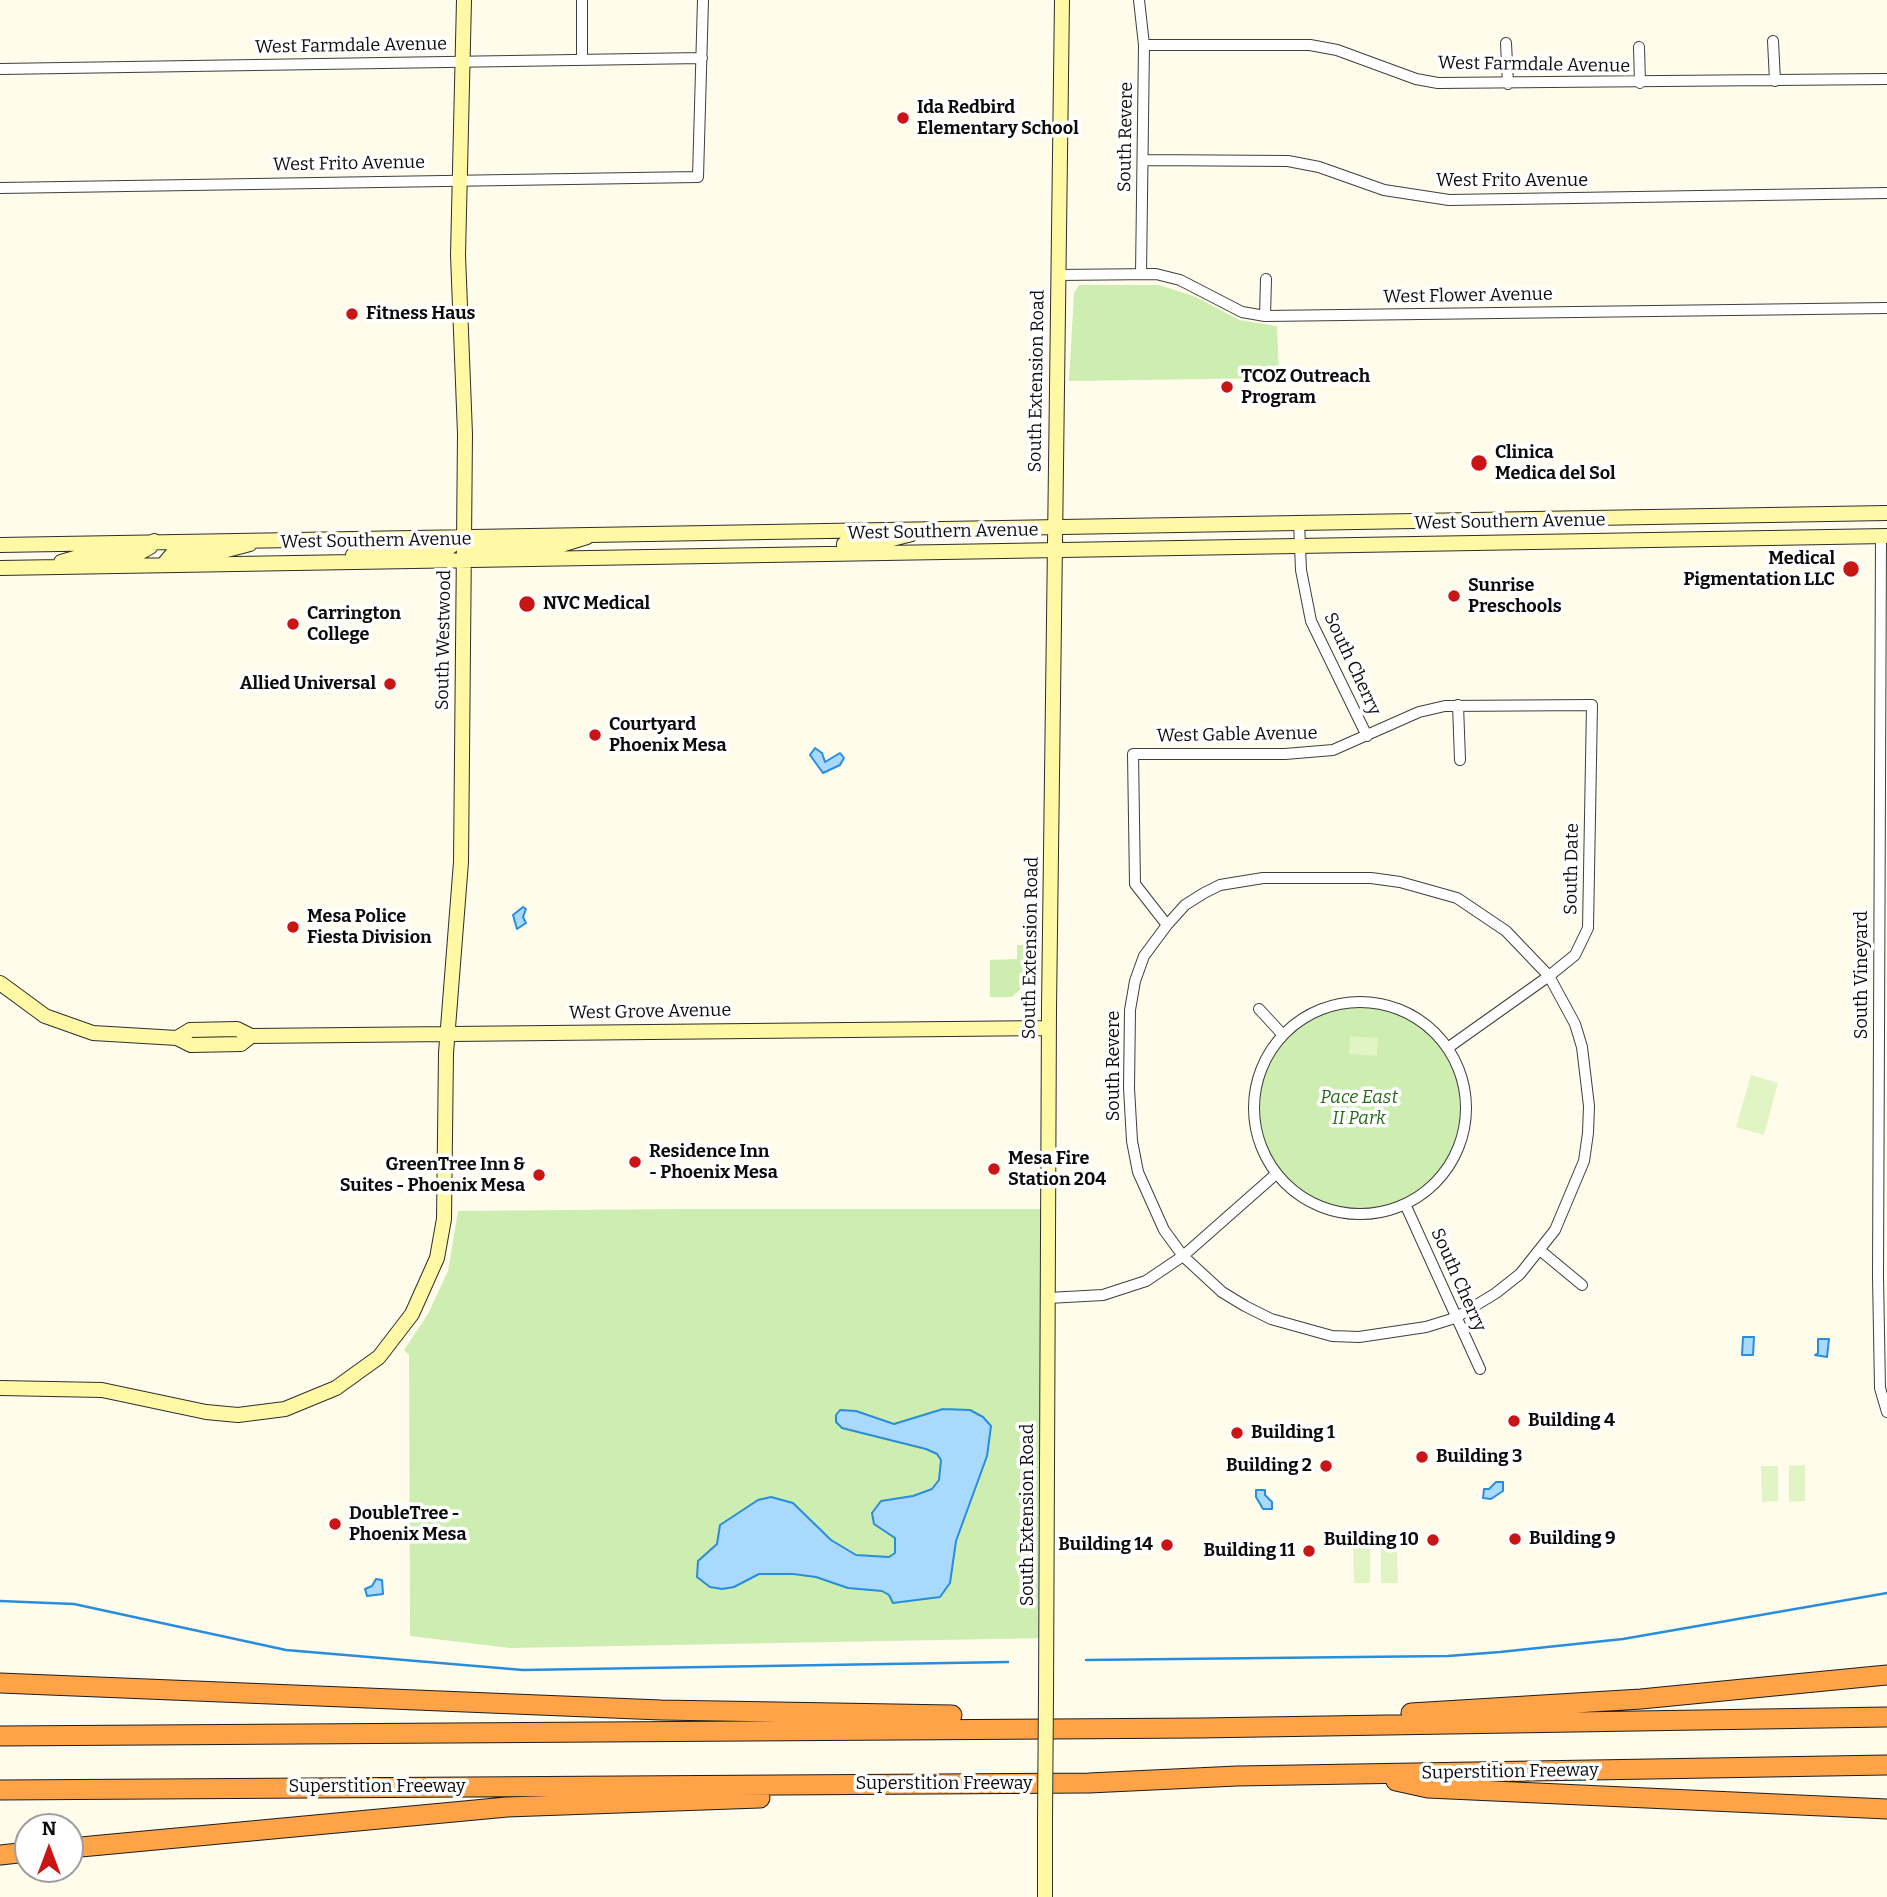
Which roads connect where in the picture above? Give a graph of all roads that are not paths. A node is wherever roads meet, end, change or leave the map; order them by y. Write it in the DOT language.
graph roads {
  1 [pos="464,0"];
  2 [pos="582,0"];
  3 [pos="703,0"];
  4 [pos="1062,0"];
  5 [pos="1139,0"];
  6 [pos="1773,41"];
  7 [pos="1506,43"];
  8 [pos="1144,45"];
  9 [pos="1639,47"];
  10 [pos="702,58"];
  11 [pos="582,59"];
  12 [pos="463,61"];
  13 [pos="0,69"];
  14 [pos="1887,79"];
  15 [pos="1775,81"];
  16 [pos="1640,83"];
  17 [pos="1508,84"];
  18 [pos="1143,160"];
  19 [pos="460,180"];
  20 [pos="0,188"];
  21 [pos="1887,193"];
  22 [pos="1141,274"];
  23 [pos="1058,275"];
  24 [pos="1266,279"];
  25 [pos="1887,308"];
  26 [pos="1265,316"];
  27 [pos="1887,513"];
  28 [pos="1299,522"];
  29 [pos="1054,526"];
  30 [pos="938,528"];
  31 [pos="692,531"];
  32 [pos="598,533"];
  33 [pos="464,535"];
  34 [pos="1884,536"];
  35 [pos="275,538"];
  36 [pos="154,541"];
  37 [pos="1300,544"];
  38 [pos="0,545"];
  39 [pos="1054,549"];
  40 [pos="844,552"];
  41 [pos="694,555"];
  42 [pos="465,558"];
  43 [pos="341,561"];
  44 [pos="163,565"];
  45 [pos="0,568"];
  46 [pos="43,568"];
  47 [pos="1458,705"];
  48 [pos="1592,705"];
  49 [pos="1367,736"];
  50 [pos="1460,760"];
  51 [pos="1167,925"];
  52 [pos="1549,976"];
  53 [pos="0,983"];
  54 [pos="1259,1009"];
  55 [pos="1049,1028"];
  56 [pos="448,1033"];
  57 [pos="1283,1035"];
  58 [pos="1449,1046"];
  59 [pos="1276,1174"];
  60 [pos="1405,1204"];
  61 [pos="1541,1251"];
  62 [pos="1183,1256"];
  63 [pos="1582,1285"];
  64 [pos="1048,1298"];
  65 [pos="1455,1318"];
  66 [pos="1479,1369"];
  67 [pos="0,1388"];
  68 [pos="1887,1412"];
  69 [pos="1887,1675"];
  70 [pos="0,1683"];
  71 [pos="1887,1717"];
  72 [pos="1089,1727"];
  73 [pos="1200,1728"];
  74 [pos="0,1736"];
  75 [pos="1887,1765"];
  76 [pos="1364,1774"];
  77 [pos="1089,1783"];
  78 [pos="0,1790"];
  79 [pos="1887,1808"];
  80 [pos="84,1847"];
  81 [pos="1045,1897"];
  1 -- 12 [label="street, South Westwood"];
  2 -- 11 [label="street"];
  3 -- 10 [label="street"];
  4 -- 23 [label="street, South Extension Road"];
  5 -- 8 [label="street, South Revere"];
  6 -- 15 [label="street"];
  7 -- 17 [label="street"];
  8 -- 17 [label="street, West Farmdale Avenue"];
  8 -- 18 [label="street, South Revere"];
  9 -- 16 [label="street"];
  10 -- 11 [label="street, West Farmdale Avenue"];
  10 -- 19 [label="street, West Frito Avenue"];
  11 -- 12 [label="street, West Farmdale Avenue"];
  12 -- 13 [label="street, West Farmdale Avenue"];
  12 -- 19 [label="street, South Westwood"];
  14 -- 15 [label="street, West Farmdale Avenue"];
  15 -- 16 [label="street, West Farmdale Avenue"];
  16 -- 17 [label="street, West Farmdale Avenue"];
  18 -- 21 [label="street, West Frito Avenue"];
  18 -- 22 [label="street, South Revere"];
  19 -- 20 [label="street, West Frito Avenue"];
  19 -- 33 [label="street, South Westwood"];
  22 -- 23 [label="street, West Flower Avenue"];
  22 -- 26 [label="street, West Flower Avenue"];
  23 -- 29 [label="street, South Extension Road"];
  24 -- 26 [label="street"];
  25 -- 26 [label="street, West Flower Avenue"];
  27 -- 28 [label="street, West Southern Avenue"];
  28 -- 29 [label="street, West Southern Avenue"];
  28 -- 37 [label="street, South Cherry"];
  29 -- 30 [label="street, West Southern Avenue"];
  29 -- 39 [label="street, South Extension Road"];
  30 -- 31 [label="street, West Southern Avenue"];
  30 -- 40 [label="street"];
  31 -- 32 [label="street, West Southern Avenue"];
  31 -- 41 [label="street"];
  32 -- 33 [label="street, West Southern Avenue"];
  32 -- 42 [label="street"];
  33 -- 35 [label="street, West Southern Avenue"];
  33 -- 42 [label="street, South Westwood"];
  33 -- 43 [label="street"];
  34 -- 37 [label="street, West Southern Avenue"];
  34 -- 68 [label="street, South Vineyard"];
  35 -- 36 [label="street, West Southern Avenue"];
  35 -- 44 [label="street"];
  36 -- 38 [label="street, West Southern Avenue"];
  36 -- 46 [label="street"];
  37 -- 39 [label="street, West Southern Avenue"];
  37 -- 49 [label="street, South Cherry"];
  39 -- 40 [label="street, West Southern Avenue"];
  39 -- 55 [label="street, South Extension Road"];
  40 -- 41 [label="street, West Southern Avenue"];
  41 -- 42 [label="street, West Southern Avenue"];
  42 -- 43 [label="street, West Southern Avenue"];
  42 -- 56 [label="street, South Westwood"];
  43 -- 44 [label="street, West Southern Avenue"];
  44 -- 46 [label="street, West Southern Avenue"];
  45 -- 46 [label="street, West Southern Avenue"];
  47 -- 48 [label="street, West Gable Avenue"];
  47 -- 49 [label="street, West Gable Avenue"];
  47 -- 50 [label="street"];
  48 -- 52 [label="street, South Date"];
  49 -- 51 [label="street, West Gable Avenue"];
  51 -- 52 [label="street, South Revere"];
  51 -- 62 [label="street, South Revere"];
  52 -- 58 [label="street, South Date"];
  52 -- 61 [label="street"];
  53 -- 56 [label="street, West Grove Avenue"];
  54 -- 57 [label="street"];
  55 -- 56 [label="street, West Grove Avenue"];
  55 -- 64 [label="street, South Extension Road"];
  56 -- 67 [label="street, South Westwood"];
  57 -- 58 [label="street"];
  57 -- 59 [label="street"];
  58 -- 60 [label="street"];
  59 -- 60 [label="street"];
  59 -- 62 [label="street"];
  60 -- 65 [label="street, South Cherry"];
  61 -- 63 [label="street"];
  61 -- 65 [label="street"];
  62 -- 64 [label="street"];
  62 -- 65 [label="street, South Revere"];
  64 -- 81 [label="street, South Extension Road, bridge"];
  65 -- 66 [label="street, South Cherry"];
  69 -- 73 [label="highway"];
  70 -- 72 [label="highway"];
  71 -- 73 [label="highway"];
  72 -- 73 [label="highway"];
  72 -- 74 [label="highway"];
  75 -- 76 [label="highway, Superstition Freeway"];
  76 -- 77 [label="highway, Superstition Freeway"];
  76 -- 79 [label="highway"];
  77 -- 78 [label="highway, Superstition Freeway"];
  77 -- 80 [label="highway"];
}
